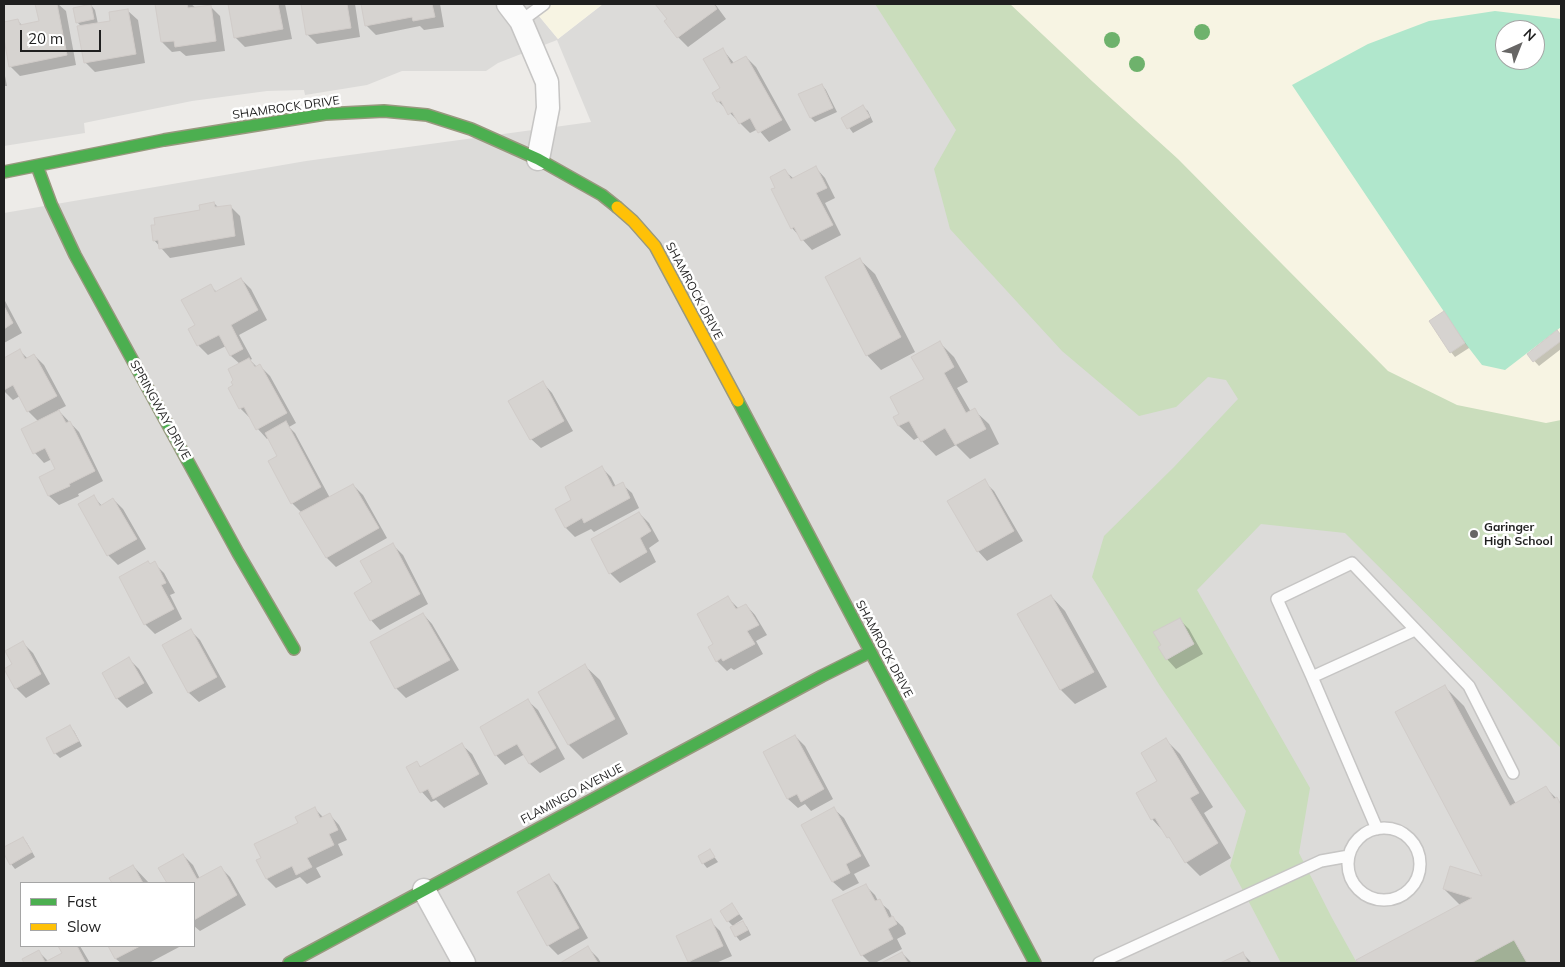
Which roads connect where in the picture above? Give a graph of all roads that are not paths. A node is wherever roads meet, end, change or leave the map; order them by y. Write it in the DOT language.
graph roads {
  1 [pos="544,4"];
  2 [pos="515,12"];
  3 [pos="538,159"];
  4 [pos="37,166"];
  5 [pos="4,172"];
  6 [pos="1415,630"];
  7 [pos="294,649"];
  8 [pos="870,652"];
  9 [pos="1312,677"];
  10 [pos="1514,773"];
  11 [pos="1377,829"];
  12 [pos="1349,856"];
  13 [pos="424,890"];
  14 [pos="289,963"];
  15 [pos="464,963"];
  16 [pos="1035,963"];
  17 [pos="1099,963"];
  1 -- 2 [label="lane"];
  2 -- 3 [label="street"];
  3 -- 4 [label="street, SHAMROCK DRIVE"];
  3 -- 8 [label="street, SHAMROCK DRIVE"];
  4 -- 5 [label="street, SHAMROCK DRIVE"];
  4 -- 7 [label="street, SPRINGWAY DRIVE"];
  6 -- 9 [label="lane"];
  6 -- 9 [label="lane"];
  6 -- 10 [label="lane"];
  8 -- 13 [label="street, FLAMINGO AVENUE"];
  8 -- 16 [label="street, SHAMROCK DRIVE"];
  9 -- 11 [label="lane"];
  11 -- 12 [label="lane"];
  11 -- 12 [label="lane"];
  12 -- 17 [label="lane"];
  13 -- 14 [label="street, FLAMINGO AVENUE"];
  13 -- 15 [label="street"];
}
